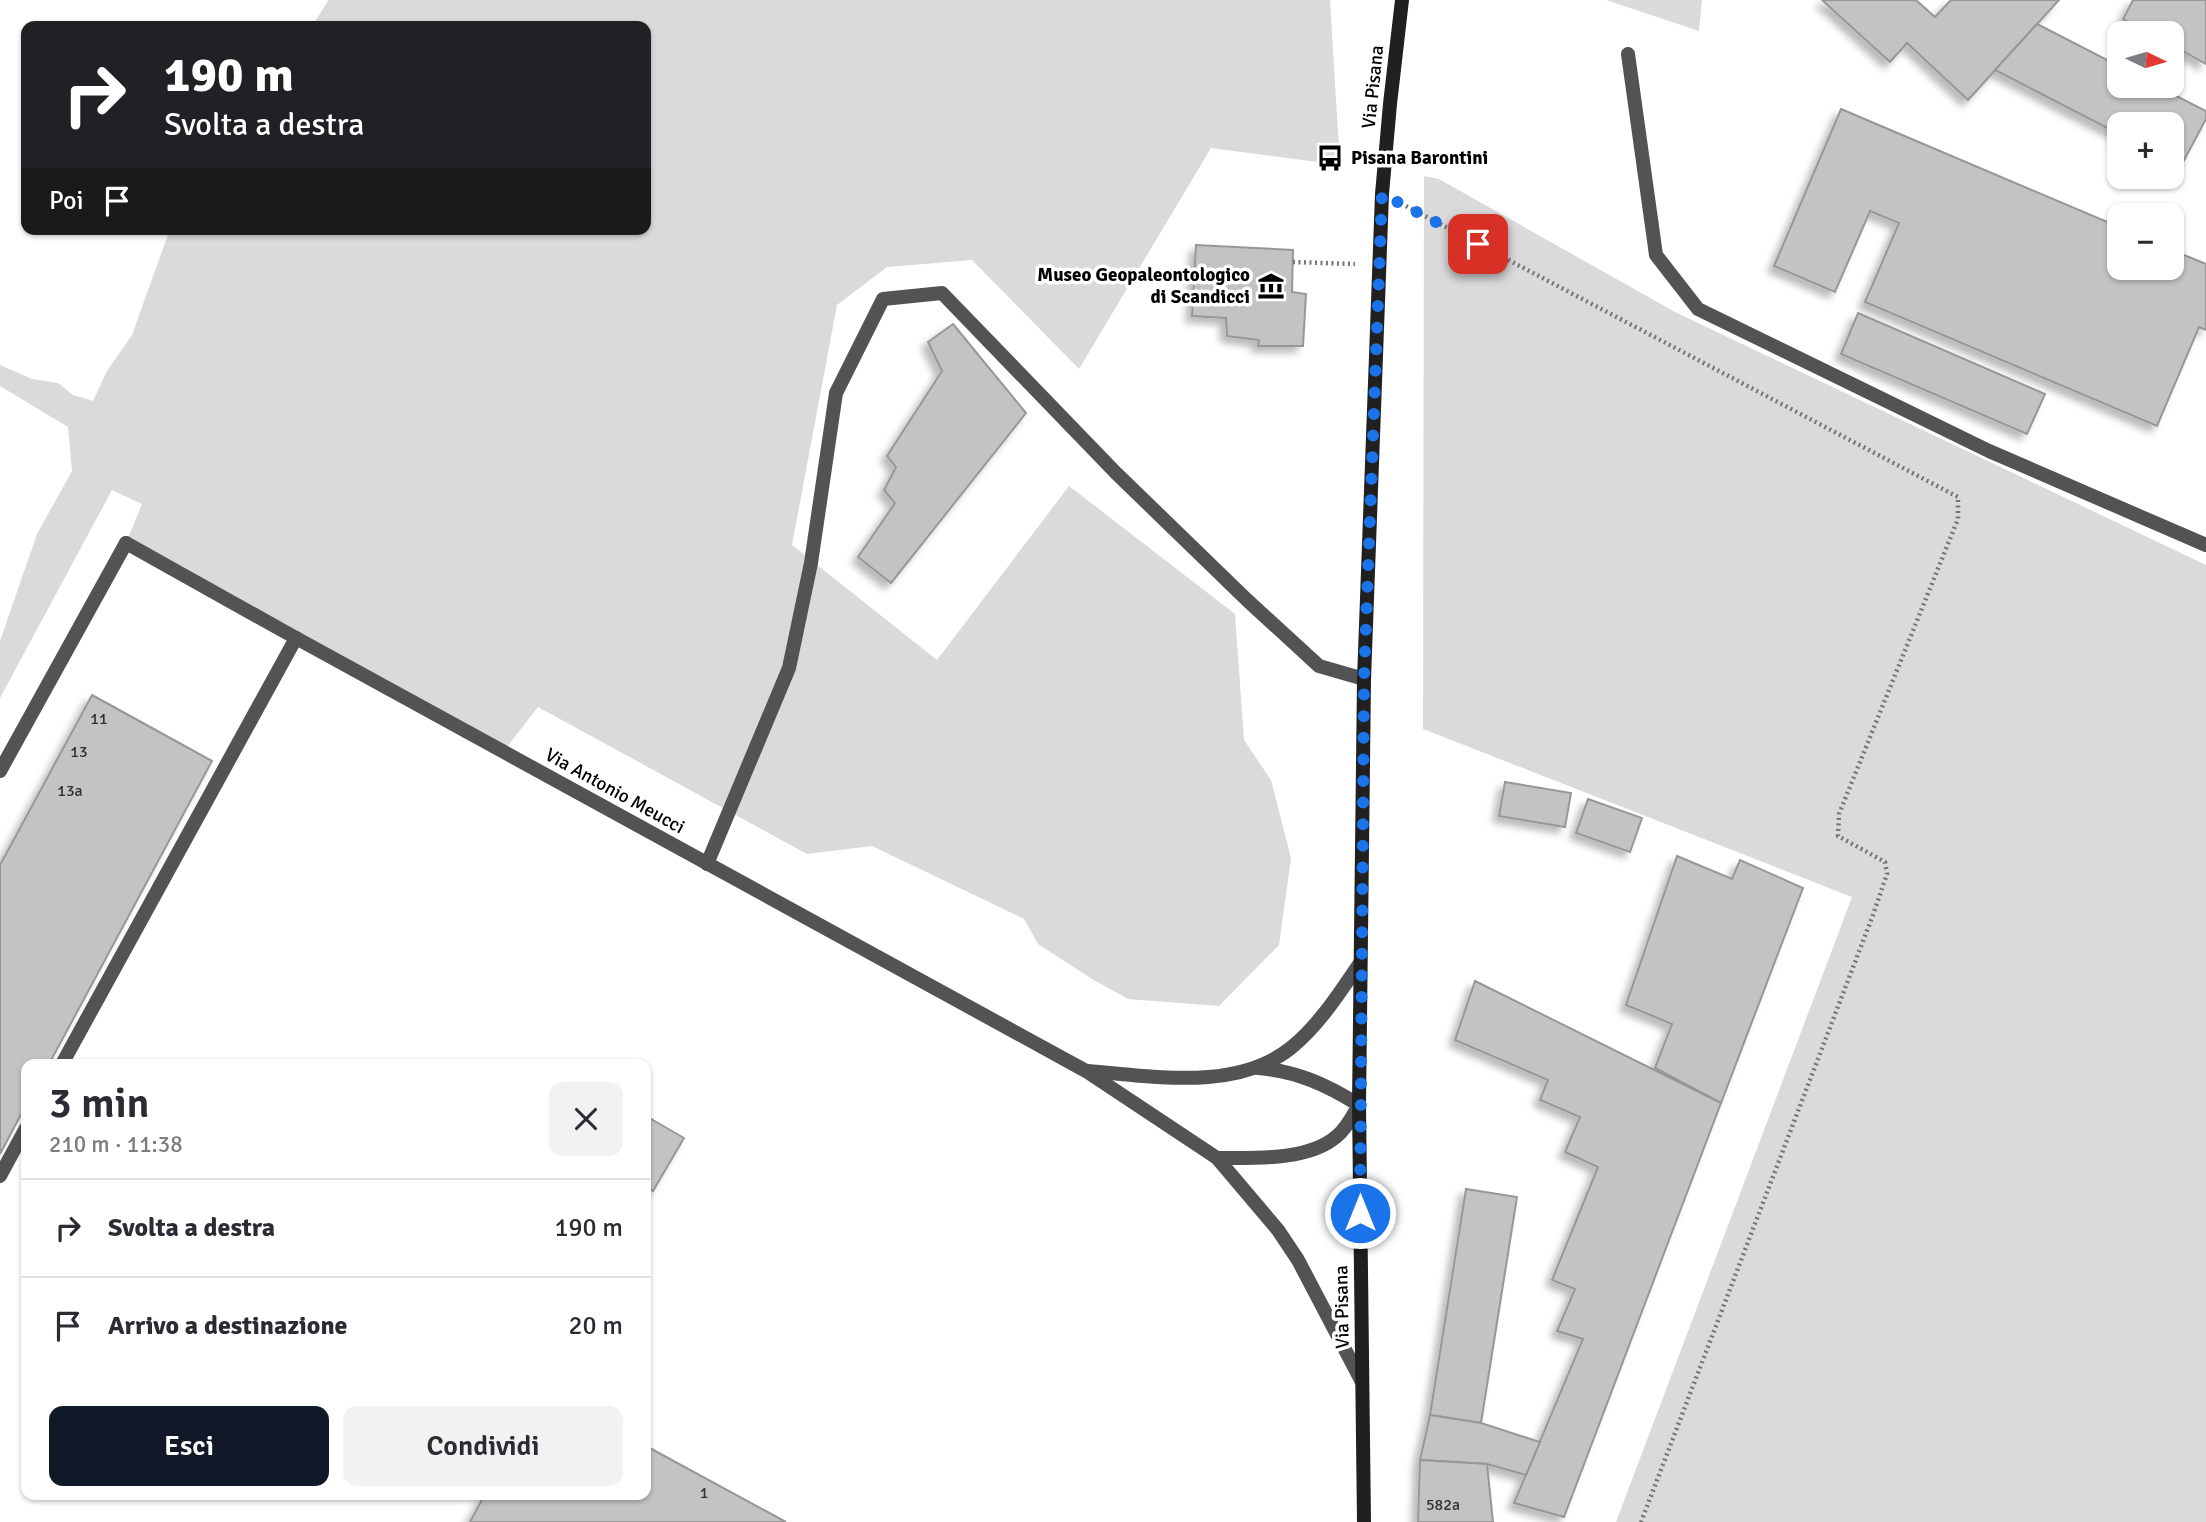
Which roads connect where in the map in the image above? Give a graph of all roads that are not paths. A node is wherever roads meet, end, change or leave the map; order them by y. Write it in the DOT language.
graph roads {
  1 [pos="1402,0"];
  2 [pos="1628,54"];
  3 [pos="2206,545"];
  4 [pos="296,638"];
  5 [pos="1364,679"];
  6 [pos="0,771"];
  7 [pos="707,864"];
  8 [pos="1360,963"];
  9 [pos="64,1059"];
  10 [pos="1258,1068"];
  11 [pos="1086,1071"];
  12 [pos="1359,1105"];
  13 [pos="21,1137"];
  14 [pos="1217,1158"];
  15 [pos="0,1176"];
  16 [pos="1362,1381"];
  17 [pos="1364,1522"];
  1 -- 5 [label="main road, Via Pisana"];
  2 -- 3 [label="street"];
  4 -- 6 [label="street, Via Antonio Meucci"];
  4 -- 7 [label="street, Via Antonio Meucci"];
  4 -- 9 [label="street"];
  5 -- 7 [label="street"];
  5 -- 8 [label="main road, Via Pisana"];
  7 -- 11 [label="street, Via Antonio Meucci"];
  8 -- 10 [label="street, Via Antonio Meucci"];
  8 -- 12 [label="main road, Via Pisana"];
  10 -- 11 [label="street, Via Antonio Meucci"];
  10 -- 12 [label="street, Via Antonio Meucci"];
  11 -- 14 [label="street, Via Antonio Meucci"];
  12 -- 14 [label="street"];
  12 -- 16 [label="main road, Via Pisana"];
  13 -- 15 [label="street"];
  14 -- 16 [label="street, Via Antonio Meucci"];
  16 -- 17 [label="main road, Via Pisana"];
}
